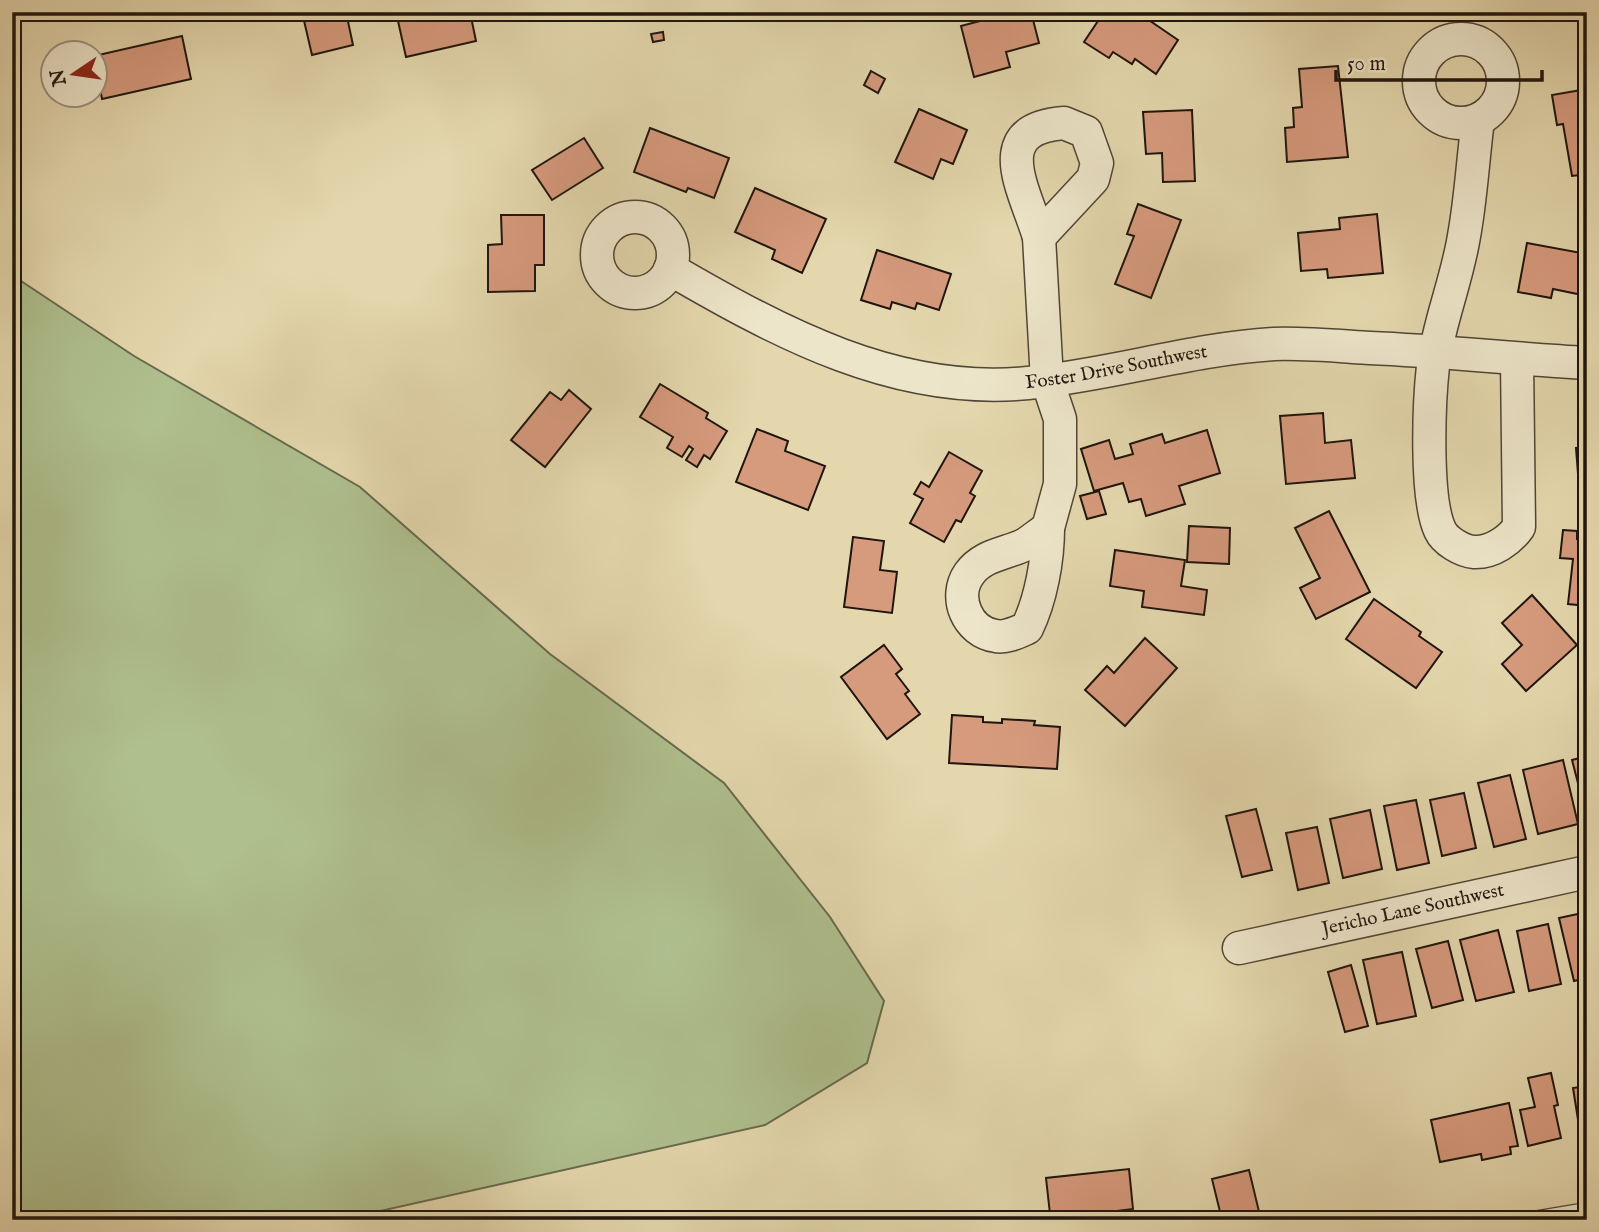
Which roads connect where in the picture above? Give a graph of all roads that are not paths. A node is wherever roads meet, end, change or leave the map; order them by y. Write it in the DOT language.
graph roads {
  1 [pos="1478,120"];
  2 [pos="1039,237"];
  3 [pos="670,269"];
  4 [pos="1437,351"];
  5 [pos="1517,359"];
  6 [pos="1587,363"];
  7 [pos="1047,380"];
  8 [pos="1048,528"];
  9 [pos="1587,872"];
  10 [pos="1239,948"];
  11 [pos="1587,1211"];
  12 [pos="1533,1220"];
  1 -- 4 [label="street"];
  2 -- 7 [label="street"];
  3 -- 7 [label="street, Foster Drive Southwest"];
  4 -- 5 [label="street, Foster Drive Southwest"];
  4 -- 5 [label="street"];
  4 -- 7 [label="street, Foster Drive Southwest"];
  5 -- 6 [label="street, Foster Drive Southwest"];
  7 -- 8 [label="street"];
  9 -- 10 [label="street, Jericho Lane Southwest"];
  11 -- 12 [label="lane"];
}
